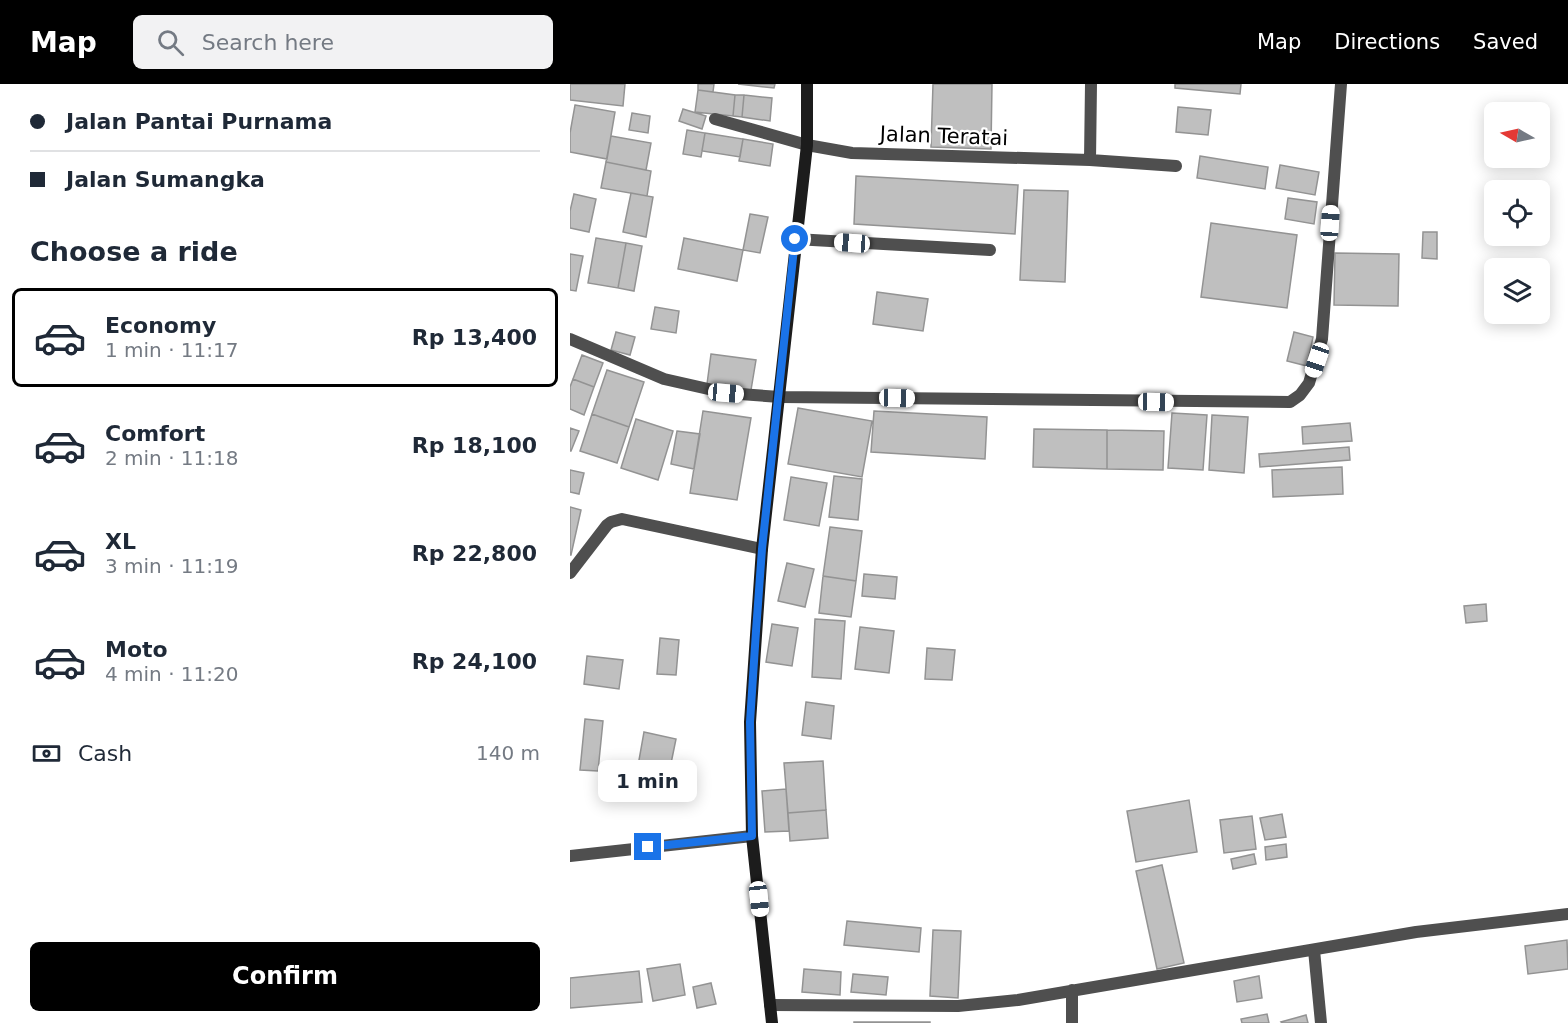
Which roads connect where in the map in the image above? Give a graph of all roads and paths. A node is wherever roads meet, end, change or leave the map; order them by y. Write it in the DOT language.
graph roads {
  1 [pos="807,84"];
  2 [pos="1091,84"];
  3 [pos="1341,84"];
  4 [pos="715,119"];
  5 [pos="807,145"];
  6 [pos="1090,160"];
  7 [pos="1176,166"];
  8 [pos="795,239"];
  9 [pos="990,250"];
  10 [pos="570,339"];
  11 [pos="780,397"];
  12 [pos="762,549"];
  13 [pos="570,573"];
  14 [pos="752,836"];
  15 [pos="570,856"];
  16 [pos="1568,914"];
  17 [pos="1314,950"];
  18 [pos="1072,990"];
  19 [pos="770,1005"];
  20 [pos="772,1023"];
  21 [pos="1072,1023"];
  22 [pos="1321,1023"];
  1 -- 5 [label="street"];
  2 -- 6 [label="street"];
  3 -- 11 [label="street"];
  4 -- 5 [label="street, Jalan Teratai"];
  5 -- 6 [label="street, Jalan Teratai"];
  5 -- 8 [label="street"];
  6 -- 7 [label="street, Jalan Teratai"];
  8 -- 9 [label="street"];
  8 -- 11 [label="street"];
  10 -- 11 [label="street"];
  11 -- 12 [label="street"];
  12 -- 13 [label="street"];
  12 -- 14 [label="street"];
  14 -- 15 [label="street"];
  14 -- 19 [label="street"];
  16 -- 17 [label="street"];
  17 -- 18 [label="street"];
  17 -- 22 [label="street"];
  18 -- 19 [label="street"];
  18 -- 21 [label="street"];
  19 -- 20 [label="street"];
}
